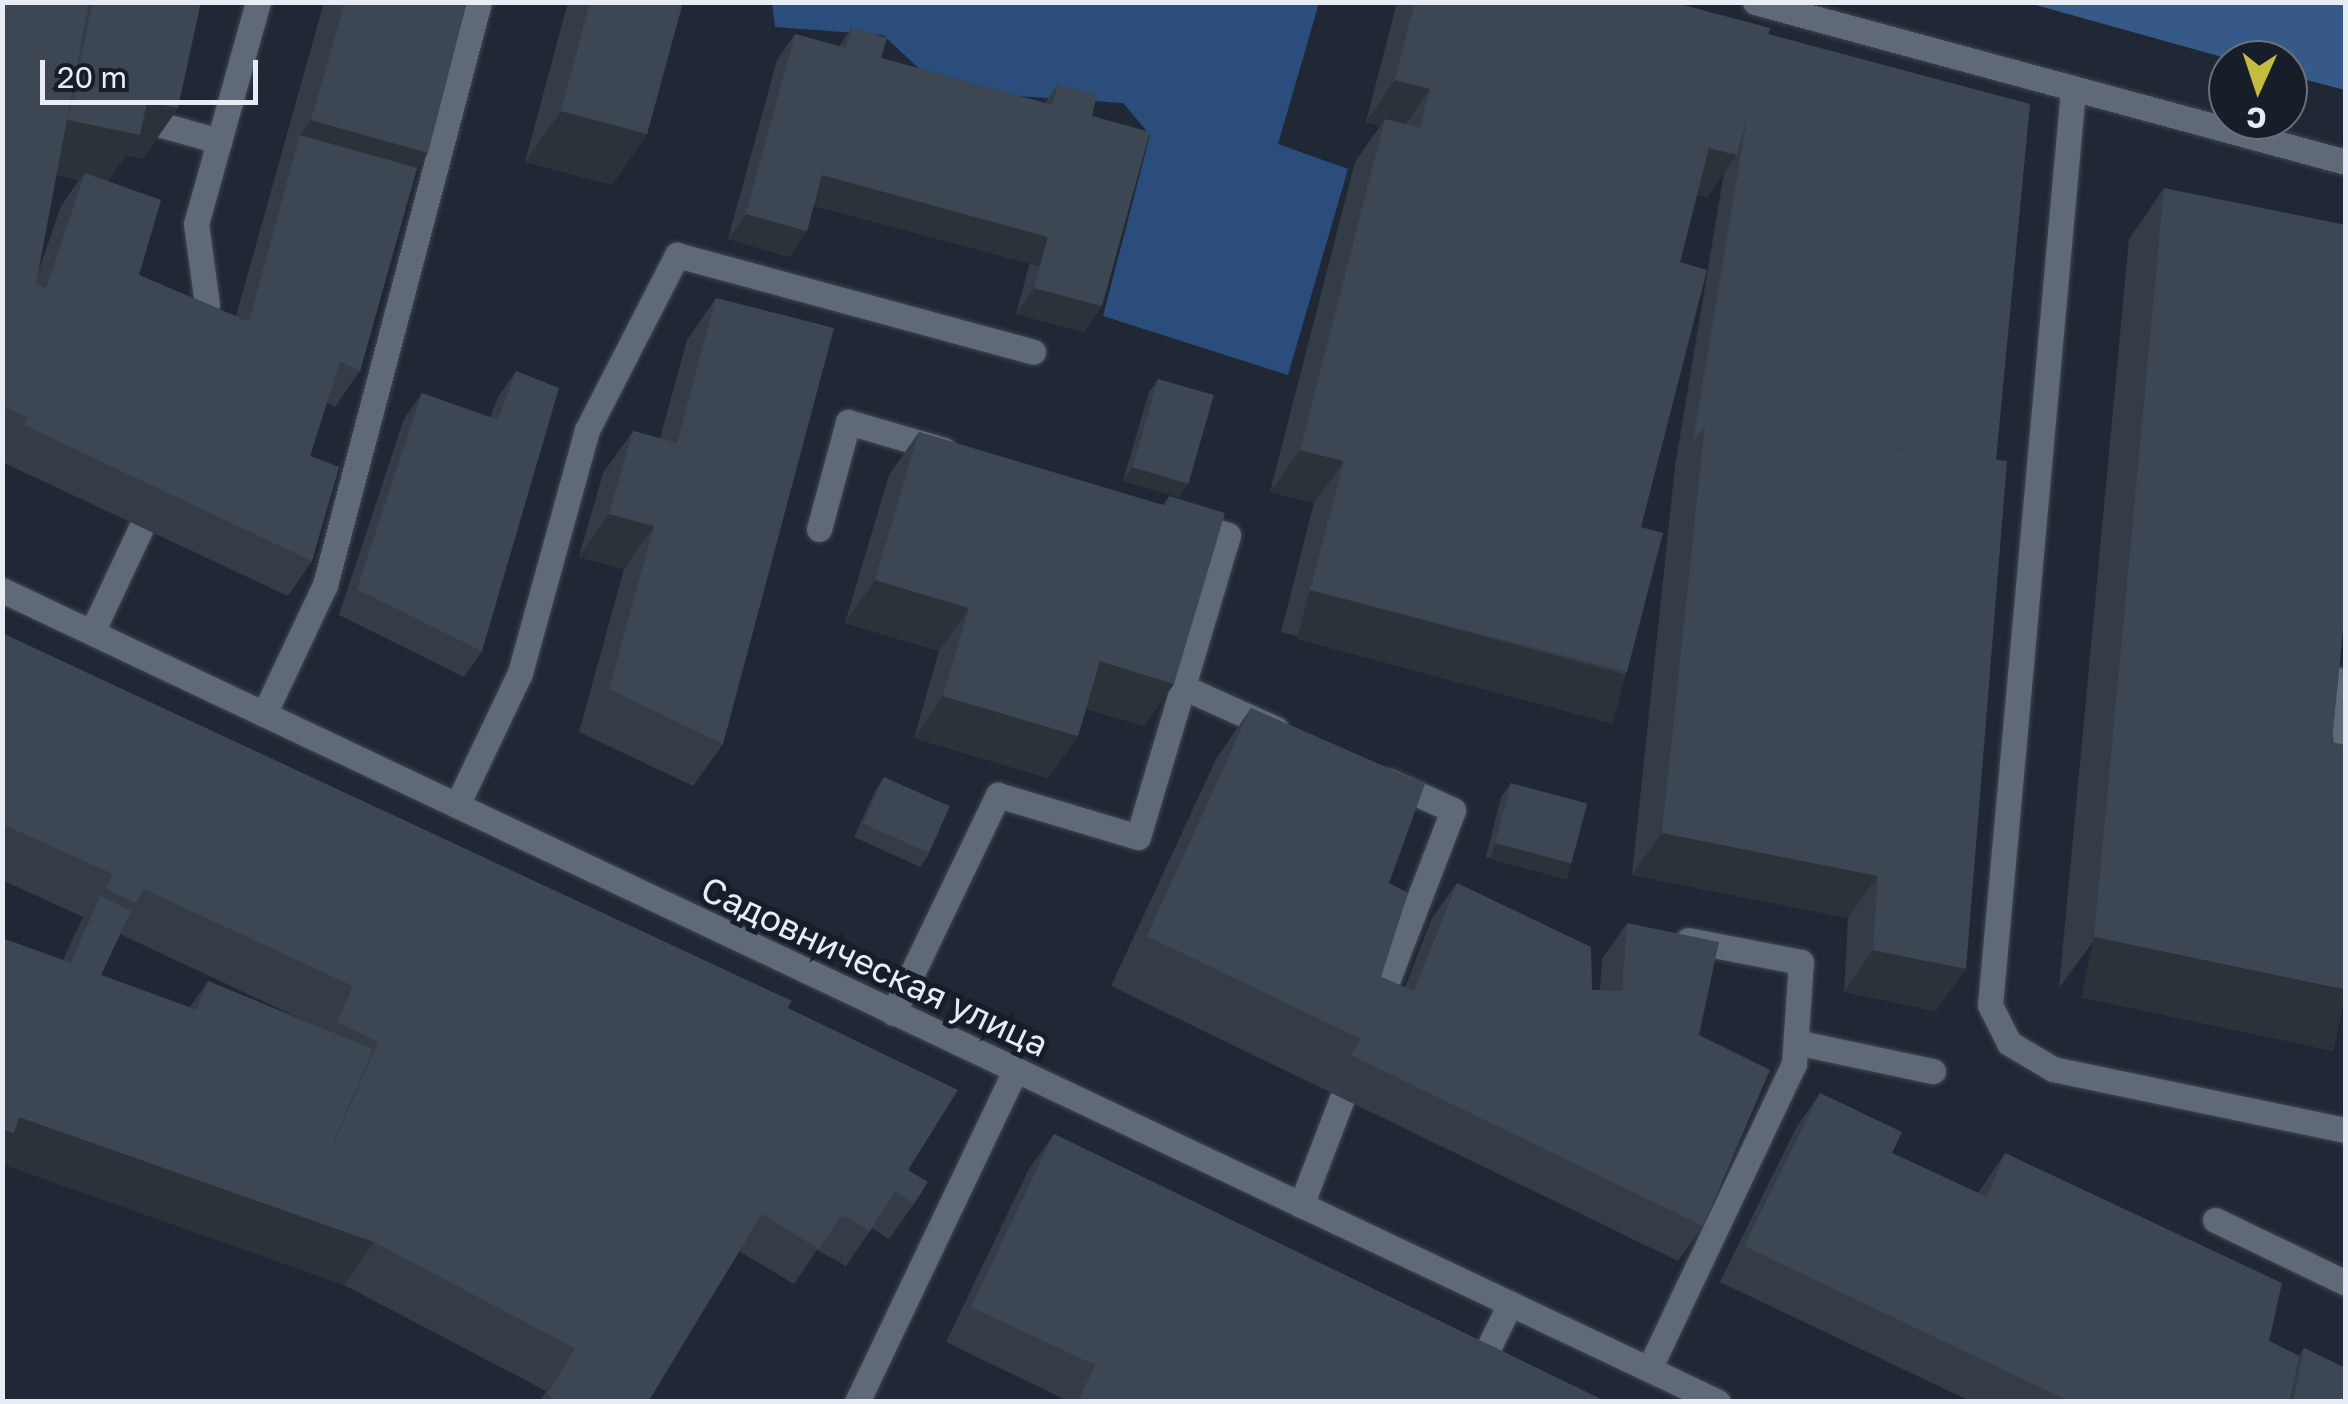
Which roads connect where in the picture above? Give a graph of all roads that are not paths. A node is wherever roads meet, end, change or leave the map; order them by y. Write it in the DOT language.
graph roads {
  1 [pos="258,2"];
  2 [pos="479,2"];
  3 [pos="1755,2"];
  4 [pos="2073,90"];
  5 [pos="151,122"];
  6 [pos="219,141"];
  7 [pos="2346,162"];
  8 [pos="196,345"];
  9 [pos="1033,352"];
  10 [pos="981,461"];
  11 [pos="1152,512"];
  12 [pos="141,528"];
  13 [pos="819,529"];
  14 [pos="2,590"];
  15 [pos="92,632"];
  16 [pos="2339,653"];
  17 [pos="1182,687"];
  18 [pos="264,714"];
  19 [pos="2346,743"];
  20 [pos="1309,744"];
  21 [pos="1363,769"];
  22 [pos="457,805"];
  23 [pos="1668,936"];
  24 [pos="893,1013"];
  25 [pos="1373,1020"];
  26 [pos="1796,1042"];
  27 [pos="1015,1071"];
  28 [pos="1934,1071"];
  29 [pos="1342,1098"];
  30 [pos="2346,1130"];
  31 [pos="1300,1205"];
  32 [pos="2214,1220"];
  33 [pos="2346,1283"];
  34 [pos="1510,1304"];
  35 [pos="1650,1369"];
  36 [pos="1472,1382"];
  37 [pos="857,1402"];
  38 [pos="1718,1402"];
  1 -- 6 [label="street"];
  2 -- 18 [label="street"];
  3 -- 4 [label="street"];
  4 -- 7 [label="street"];
  4 -- 30 [label="street"];
  5 -- 6 [label="street"];
  6 -- 8 [label="street"];
  9 -- 22 [label="street"];
  10 -- 13 [label="street"];
  11 -- 17 [label="street"];
  12 -- 15 [label="street"];
  14 -- 15 [label="street, Садовническая улица"];
  15 -- 18 [label="street, Садовническая улица"];
  16 -- 19 [label="street"];
  17 -- 20 [label="street"];
  17 -- 24 [label="street"];
  18 -- 22 [label="street, Садовническая улица"];
  21 -- 25 [label="street"];
  22 -- 24 [label="street, Садовническая улица"];
  23 -- 26 [label="street"];
  24 -- 27 [label="street, Садовническая улица"];
  26 -- 28 [label="street"];
  26 -- 35 [label="street"];
  27 -- 31 [label="street, Садовническая улица"];
  27 -- 37 [label="street"];
  29 -- 31 [label="street"];
  31 -- 34 [label="street, Садовническая улица"];
  32 -- 33 [label="street"];
  34 -- 35 [label="street, Садовническая улица"];
  34 -- 36 [label="street"];
  35 -- 38 [label="street, Садовническая улица"];
}
